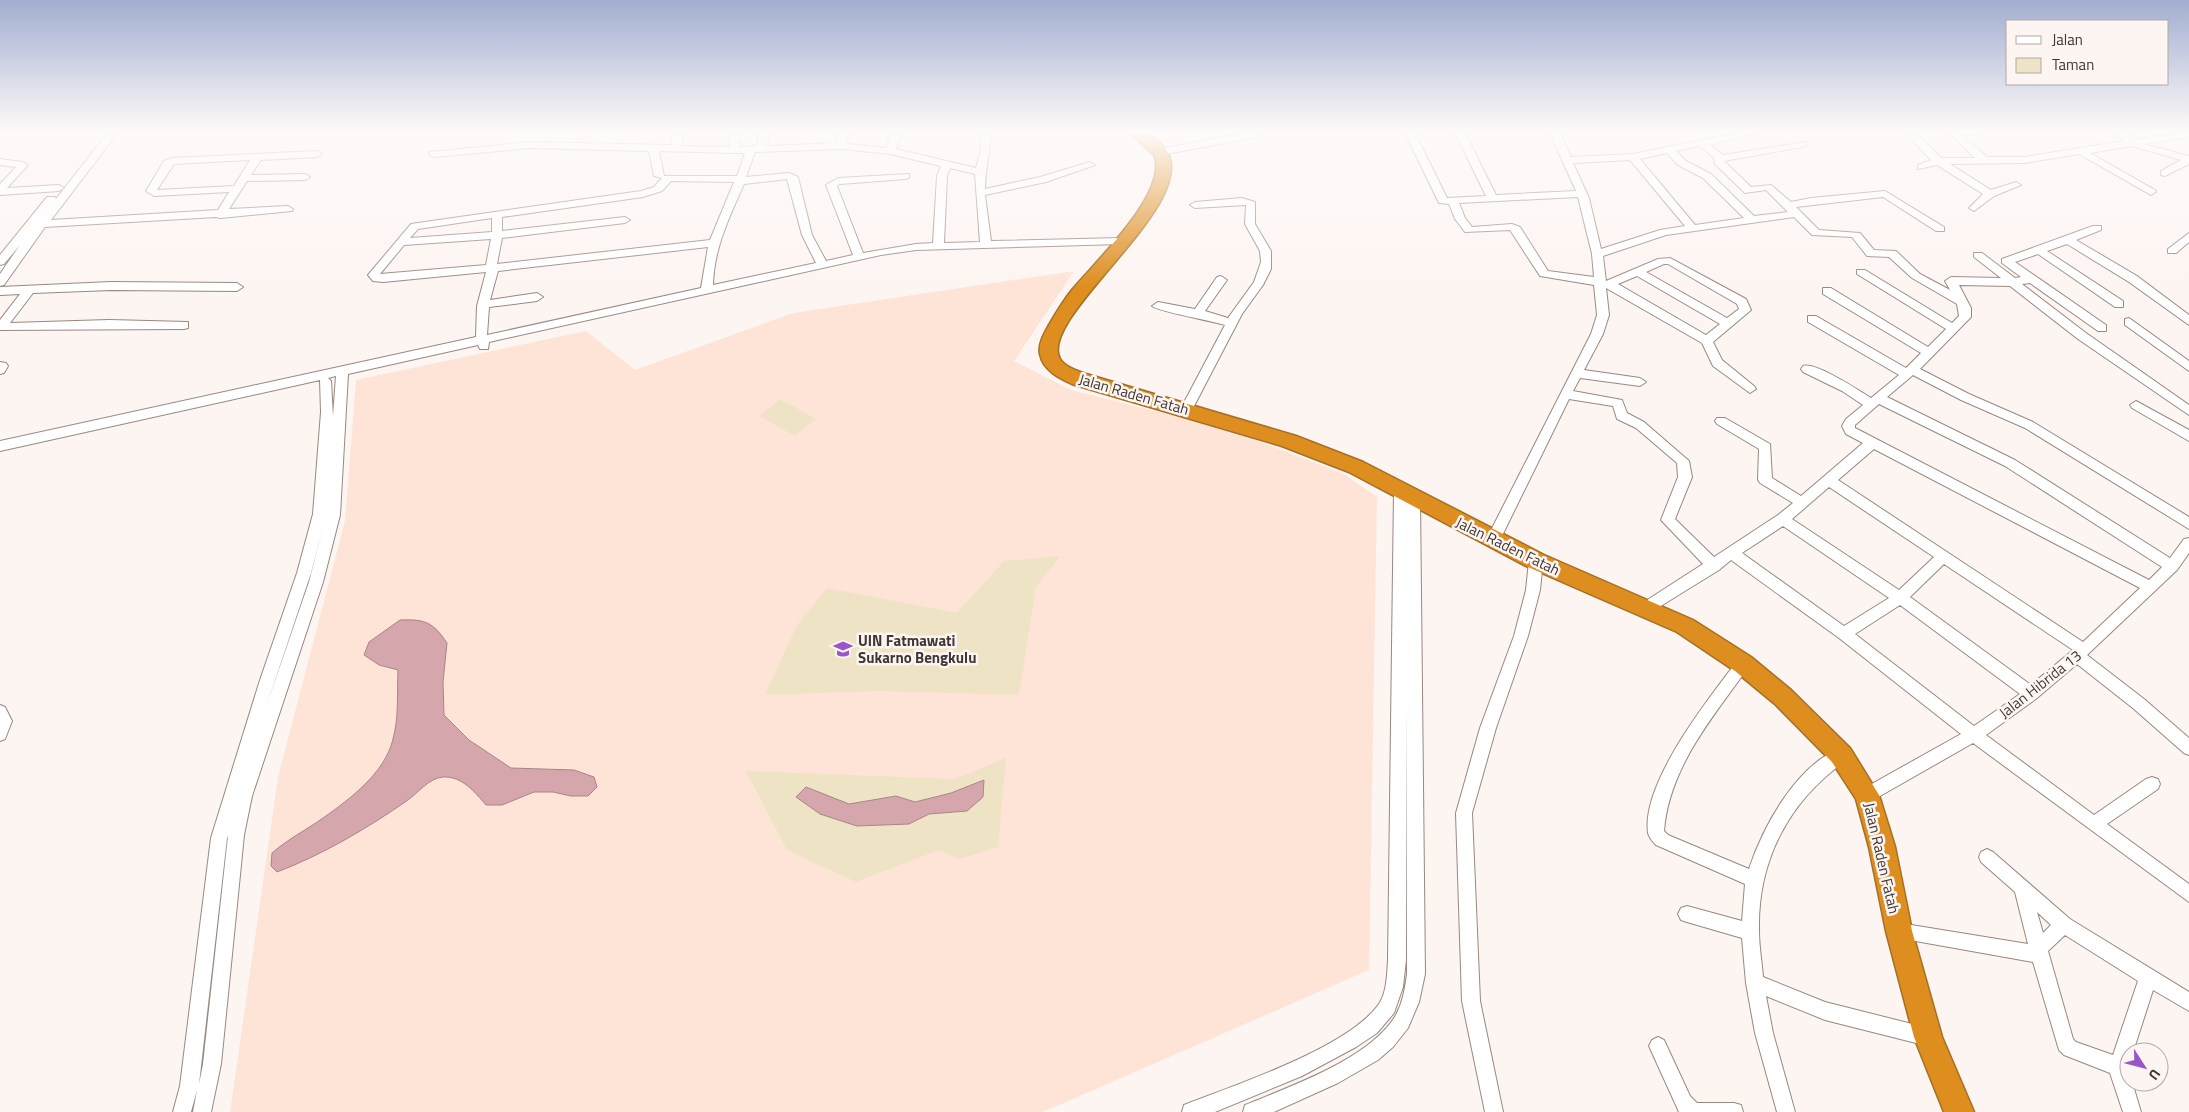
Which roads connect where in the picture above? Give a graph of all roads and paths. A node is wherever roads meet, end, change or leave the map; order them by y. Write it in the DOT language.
graph roads {
  1 [pos="64,183"];
  2 [pos="72,183"];
  3 [pos="155,183"];
  4 [pos="240,183"];
  5 [pos="664,183"];
  6 [pos="740,183"];
  7 [pos="795,183"];
  8 [pos="835,183"];
  9 [pos="941,183"];
  10 [pos="980,183"];
  11 [pos="1029,183"];
  12 [pos="1160,183"];
  13 [pos="1433,183"];
  14 [pos="1485,183"];
  15 [pos="1577,183"];
  16 [pos="1655,183"];
  17 [pos="1714,183"];
  18 [pos="1740,183"];
  19 [pos="1972,183"];
  20 [pos="2135,183"];
  21 [pos="2016,185"];
  22 [pos="60,188"];
  23 [pos="235,189"];
  24 [pos="0,191"];
  25 [pos="2151,192"];
  26 [pos="980,194"];
  27 [pos="1582,194"];
  28 [pos="1990,194"];
  29 [pos="1494,200"];
  30 [pos="1453,202"];
  31 [pos="1195,205"];
  32 [pos="1788,206"];
  33 [pos="1974,208"];
  34 [pos="288,209"];
  35 [pos="1796,214"];
  36 [pos="220,215"];
  37 [pos="497,215"];
  38 [pos="1750,219"];
  39 [pos="625,220"];
  40 [pos="1692,228"];
  41 [pos="2097,228"];
  42 [pos="1940,229"];
  43 [pos="33,230"];
  44 [pos="497,236"];
  45 [pos="2189,236"];
  46 [pos="2068,240"];
  47 [pos="400,242"];
  48 [pos="716,243"];
  49 [pos="986,245"];
  50 [pos="1118,245"];
  51 [pos="935,249"];
  52 [pos="2039,250"];
  53 [pos="2172,250"];
  54 [pos="1597,254"];
  55 [pos="1978,255"];
  56 [pos="859,256"];
  57 [pos="0,262"];
  58 [pos="822,264"];
  59 [pos="492,267"];
  60 [pos="1638,272"];
  61 [pos="1861,272"];
  62 [pos="2031,279"];
  63 [pos="1221,280"];
  64 [pos="0,282"];
  65 [pos="2012,282"];
  66 [pos="1603,284"];
  67 [pos="236,287"];
  68 [pos="733,288"];
  69 [pos="29,290"];
  70 [pos="707,290"];
  71 [pos="0,291"];
  72 [pos="1827,292"];
  73 [pos="537,297"];
  74 [pos="1961,301"];
  75 [pos="484,304"];
  76 [pos="2119,304"];
  77 [pos="1158,306"];
  78 [pos="1198,313"];
  79 [pos="1812,319"];
  80 [pos="2189,321"];
  81 [pos="2129,322"];
  82 [pos="1232,323"];
  83 [pos="567,324"];
  84 [pos="1728,324"];
  85 [pos="184,325"];
  86 [pos="2102,328"];
  87 [pos="1954,329"];
  88 [pos="1708,341"];
  89 [pos="483,343"];
  90 [pos="1929,353"];
  91 [pos="2189,368"];
  92 [pos="1807,369"];
  93 [pos="1578,372"];
  94 [pos="1910,372"];
  95 [pos="342,374"];
  96 [pos="325,380"];
  97 [pos="1640,382"];
  98 [pos="1750,389"];
  99 [pos="1565,394"];
  100 [pos="241,396"];
  101 [pos="1874,401"];
  102 [pos="2136,405"];
  103 [pos="1186,410"];
  104 [pos="2189,411"];
  105 [pos="333,418"];
  106 [pos="1720,420"];
  107 [pos="2189,436"];
  108 [pos="1872,443"];
  109 [pos="0,446"];
  110 [pos="0,454"];
  111 [pos="1830,481"];
  112 [pos="1407,495"];
  113 [pos="1803,503"];
  114 [pos="1783,519"];
  115 [pos="2189,524"];
  116 [pos="1493,540"];
  117 [pos="1406,542"];
  118 [pos="2188,548"];
  119 [pos="1732,553"];
  120 [pos="1944,556"];
  121 [pos="1536,561"];
  122 [pos="1714,566"];
  123 [pos="2172,566"];
  124 [pos="2151,587"];
  125 [pos="1900,598"];
  126 [pos="1646,608"];
  127 [pos="1844,634"];
  128 [pos="2080,653"];
  129 [pos="1743,664"];
  130 [pos="2031,693"];
  131 [pos="0,712"];
  132 [pos="0,734"];
  133 [pos="1974,735"];
  134 [pos="2189,748"];
  135 [pos="1841,755"];
  136 [pos="2152,784"];
  137 [pos="1867,795"];
  138 [pos="2094,824"];
  139 [pos="1987,857"];
  140 [pos="1754,880"];
  141 [pos="2022,888"];
  142 [pos="2189,894"];
  143 [pos="1687,914"];
  144 [pos="2064,925"];
  145 [pos="1899,931"];
  146 [pos="1750,932"];
  147 [pos="2038,951"];
  148 [pos="2148,977"];
  149 [pos="1755,983"];
  150 [pos="219,998"];
  151 [pos="2189,1002"];
  152 [pos="200,1004"];
  153 [pos="1928,1037"];
  154 [pos="1658,1046"];
  155 [pos="2118,1066"];
  156 [pos="182,1112"];
  157 [pos="202,1112"];
  158 [pos="1191,1112"];
  159 [pos="1252,1112"];
  160 [pos="1494,1112"];
  161 [pos="1734,1112"];
  162 [pos="1786,1112"];
  163 [pos="1959,1112"];
  164 [pos="2132,1112"];
  1 -- 22 [label="street"];
  2 -- 43 [label="street"];
  3 -- 23 [label="street"];
  4 -- 23 [label="street"];
  5 -- 37 [label="street"];
  6 -- 48 [label="street"];
  7 -- 58 [label="street"];
  8 -- 56 [label="street"];
  9 -- 51 [label="street"];
  10 -- 26 [label="street"];
  11 -- 26 [label="street"];
  12 -- 50 [label="highway, Jalan Raden Fatah"];
  13 -- 30 [label="street"];
  14 -- 29 [label="street"];
  15 -- 27 [label="street"];
  16 -- 40 [label="street"];
  17 -- 38 [label="street"];
  18 -- 32 [label="street"];
  19 -- 28 [label="street"];
  20 -- 25 [label="street"];
  21 -- 28 [label="street"];
  22 -- 24 [label="street"];
  22 -- 43 [label="street"];
  23 -- 36 [label="street"];
  26 -- 49 [label="street"];
  27 -- 29 [label="street"];
  27 -- 54 [label="street"];
  28 -- 33 [label="street"];
  29 -- 30 [label="street"];
  30 -- 66 [label="street"];
  31 -- 82 [label="street"];
  32 -- 35 [label="street"];
  32 -- 42 [label="street"];
  34 -- 36 [label="street"];
  35 -- 38 [label="street"];
  35 -- 74 [label="street"];
  36 -- 43 [label="street"];
  37 -- 44 [label="street"];
  37 -- 47 [label="street"];
  38 -- 40 [label="street"];
  39 -- 44 [label="street"];
  40 -- 54 [label="street"];
  41 -- 46 [label="street"];
  43 -- 57 [label="street"];
  43 -- 64 [label="street"];
  44 -- 47 [label="street"];
  44 -- 59 [label="street"];
  45 -- 53 [label="street"];
  46 -- 52 [label="street"];
  46 -- 80 [label="street"];
  47 -- 59 [label="street"];
  48 -- 59 [label="street"];
  48 -- 70 [label="street"];
  49 -- 50 [label="street"];
  49 -- 51 [label="street"];
  50 -- 51 [label="street"];
  50 -- 103 [label="highway, Jalan Raden Fatah"];
  51 -- 56 [label="street"];
  51 -- 68 [label="street"];
  52 -- 62 [label="street"];
  52 -- 76 [label="street"];
  54 -- 66 [label="street"];
  55 -- 65 [label="street"];
  56 -- 58 [label="street"];
  58 -- 68 [label="street"];
  59 -- 75 [label="street"];
  60 -- 66 [label="street"];
  60 -- 84 [label="street"];
  60 -- 84 [label="street"];
  61 -- 87 [label="street"];
  62 -- 65 [label="street"];
  62 -- 86 [label="street"];
  63 -- 78 [label="street"];
  65 -- 74 [label="street"];
  65 -- 104 [label="street"];
  66 -- 88 [label="street"];
  66 -- 93 [label="street"];
  67 -- 69 [label="street"];
  68 -- 70 [label="street"];
  68 -- 83 [label="street"];
  69 -- 71 [label="street"];
  69 -- 85 [label="street"];
  70 -- 83 [label="street"];
  72 -- 90 [label="street"];
  73 -- 75 [label="street"];
  74 -- 87 [label="street"];
  75 -- 89 [label="street"];
  77 -- 78 [label="street"];
  78 -- 82 [label="street"];
  79 -- 94 [label="street"];
  81 -- 91 [label="street"];
  82 -- 103 [label="street"];
  83 -- 89 [label="street"];
  84 -- 88 [label="street"];
  87 -- 90 [label="street"];
  88 -- 98 [label="street"];
  89 -- 95 [label="street"];
  90 -- 94 [label="street"];
  92 -- 101 [label="street"];
  93 -- 97 [label="street"];
  93 -- 99 [label="street"];
  94 -- 101 [label="street"];
  94 -- 115 [label="street"];
  95 -- 96 [label="street"];
  95 -- 100 [label="street"];
  95 -- 105 [label="street"];
  96 -- 100 [label="street"];
  96 -- 105 [label="street"];
  99 -- 116 [label="street"];
  99 -- 122 [label="street"];
  100 -- 109 [label="street"];
  100 -- 110 [label="street"];
  101 -- 108 [label="street"];
  101 -- 123 [label="street"];
  102 -- 107 [label="street"];
  103 -- 112 [label="highway, Jalan Raden Fatah"];
  105 -- 150 [label="street"];
  105 -- 152 [label="street"];
  106 -- 113 [label="street"];
  108 -- 111 [label="street"];
  108 -- 124 [label="street"];
  111 -- 113 [label="street"];
  111 -- 120 [label="street"];
  112 -- 116 [label="highway, Jalan Raden Fatah"];
  112 -- 117 [label="street"];
  113 -- 114 [label="street"];
  114 -- 119 [label="street"];
  114 -- 125 [label="street"];
  116 -- 121 [label="highway, Jalan Raden Fatah"];
  117 -- 158 [label="street"];
  117 -- 159 [label="street"];
  118 -- 123 [label="street, Jalan Hibrida 13"];
  119 -- 122 [label="street"];
  119 -- 127 [label="street"];
  120 -- 125 [label="street"];
  120 -- 128 [label="street"];
  121 -- 126 [label="highway, Jalan Raden Fatah"];
  121 -- 160 [label="street"];
  122 -- 126 [label="street"];
  123 -- 124 [label="street, Jalan Hibrida 13"];
  124 -- 128 [label="street, Jalan Hibrida 13"];
  125 -- 127 [label="street"];
  125 -- 130 [label="street"];
  126 -- 129 [label="highway, Jalan Raden Fatah"];
  127 -- 133 [label="street"];
  128 -- 130 [label="street, Jalan Hibrida 13"];
  128 -- 134 [label="street"];
  129 -- 135 [label="highway, Jalan Raden Fatah"];
  129 -- 140 [label="street"];
  130 -- 133 [label="street, Jalan Hibrida 13"];
  131 -- 132 [label="street"];
  133 -- 137 [label="street, Jalan Hibrida 13"];
  133 -- 138 [label="street"];
  135 -- 137 [label="highway, Jalan Raden Fatah"];
  135 -- 140 [label="street"];
  136 -- 138 [label="street"];
  137 -- 145 [label="highway, Jalan Raden Fatah"];
  138 -- 142 [label="street"];
  139 -- 141 [label="street"];
  140 -- 146 [label="street"];
  141 -- 144 [label="street"];
  141 -- 147 [label="street"];
  143 -- 146 [label="street"];
  144 -- 147 [label="street"];
  144 -- 148 [label="street"];
  145 -- 147 [label="street"];
  145 -- 153 [label="highway, Jalan Raden Fatah"];
  146 -- 149 [label="street"];
  147 -- 155 [label="street"];
  148 -- 151 [label="street"];
  148 -- 155 [label="street"];
  149 -- 153 [label="street"];
  149 -- 162 [label="street"];
  150 -- 152 [label="street"];
  150 -- 157 [label="street"];
  152 -- 156 [label="street"];
  153 -- 163 [label="highway, Jalan Raden Fatah"];
  154 -- 161 [label="street"];
  155 -- 164 [label="street"];
}
